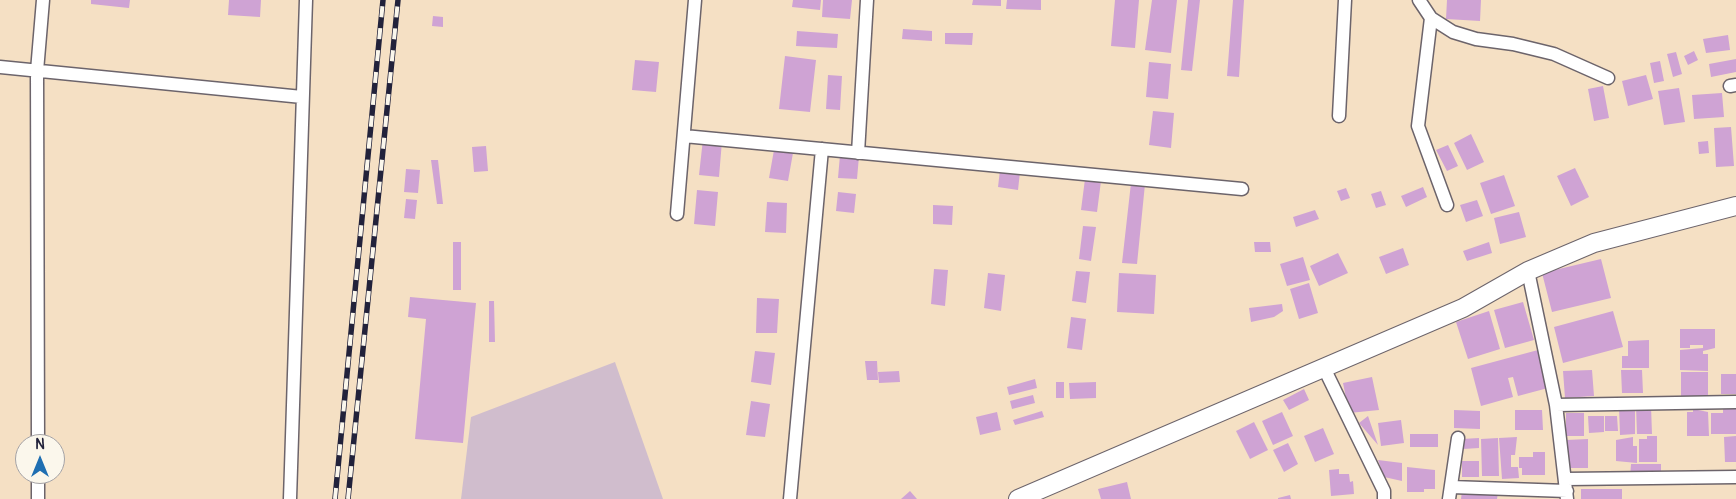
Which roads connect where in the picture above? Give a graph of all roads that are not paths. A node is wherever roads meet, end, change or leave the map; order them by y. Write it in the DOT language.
graph roads {
  1 [pos="43,0"];
  2 [pos="306,0"];
  3 [pos="695,0"];
  4 [pos="867,0"];
  5 [pos="1345,0"];
  6 [pos="1419,0"];
  7 [pos="1431,18"];
  8 [pos="0,67"];
  9 [pos="37,71"];
  10 [pos="1608,78"];
  11 [pos="302,97"];
  12 [pos="1339,116"];
  13 [pos="684,136"];
  14 [pos="822,149"];
  15 [pos="858,153"];
  16 [pos="1242,189"];
  17 [pos="1448,205"];
  18 [pos="1736,206"];
  19 [pos="677,214"];
  20 [pos="1528,271"];
  21 [pos="1324,368"];
  22 [pos="1736,402"];
  23 [pos="1556,405"];
  24 [pos="38,434"];
  25 [pos="1458,438"];
  26 [pos="1736,477"];
  27 [pos="38,484"];
  28 [pos="1567,490"];
  29 [pos="1450,493"];
  30 [pos="38,499"];
  31 [pos="290,499"];
  32 [pos="790,499"];
  33 [pos="1018,499"];
  34 [pos="1384,499"];
  1 -- 9 [label="street"];
  2 -- 11 [label="street"];
  3 -- 13 [label="street"];
  4 -- 15 [label="street"];
  5 -- 12 [label="street"];
  6 -- 7 [label="street"];
  7 -- 10 [label="street"];
  7 -- 17 [label="street"];
  8 -- 9 [label="street"];
  9 -- 11 [label="street"];
  9 -- 24 [label="street"];
  11 -- 31 [label="street"];
  13 -- 14 [label="street"];
  13 -- 19 [label="street"];
  14 -- 15 [label="street"];
  14 -- 32 [label="street"];
  15 -- 16 [label="street"];
  18 -- 20 [label="street"];
  20 -- 21 [label="street"];
  20 -- 23 [label="street"];
  21 -- 33 [label="street"];
  21 -- 34 [label="street"];
  22 -- 23 [label="street"];
  23 -- 28 [label="street"];
  25 -- 29 [label="street"];
  26 -- 28 [label="street"];
  27 -- 30 [label="street"];
  28 -- 29 [label="street"];
}
